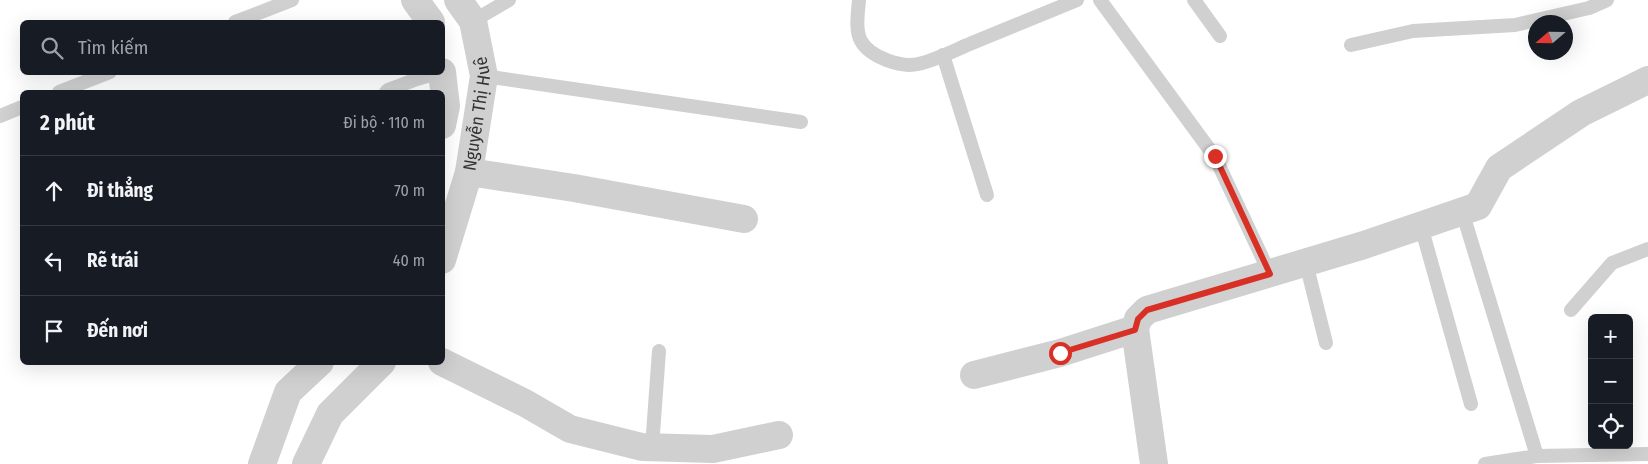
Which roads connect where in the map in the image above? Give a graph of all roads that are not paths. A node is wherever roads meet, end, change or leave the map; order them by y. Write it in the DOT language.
graph roads {
  1 [pos="292,0"];
  2 [pos="414,0"];
  3 [pos="509,0"];
  4 [pos="859,0"];
  5 [pos="1077,0"];
  6 [pos="1100,0"];
  7 [pos="1194,0"];
  8 [pos="1607,0"];
  9 [pos="466,11"];
  10 [pos="240,20"];
  11 [pos="429,20"];
  12 [pos="1220,36"];
  13 [pos="1351,45"];
  14 [pos="943,55"];
  15 [pos="102,75"];
  16 [pos="431,75"];
  17 [pos="441,75"];
  18 [pos="484,76"];
  19 [pos="1648,80"];
  20 [pos="64,90"];
  21 [pos="388,90"];
  22 [pos="444,90"];
  23 [pos="20,108"];
  24 [pos="0,116"];
  25 [pos="801,122"];
  26 [pos="469,172"];
  27 [pos="987,195"];
  28 [pos="1462,211"];
  29 [pos="744,219"];
  30 [pos="1421,226"];
  31 [pos="1648,249"];
  32 [pos="445,254"];
  33 [pos="1306,263"];
  34 [pos="1270,274"];
  35 [pos="1571,310"];
  36 [pos="1135,330"];
  37 [pos="1326,343"];
  38 [pos="659,351"];
  39 [pos="445,363"];
  40 [pos="317,365"];
  41 [pos="379,365"];
  42 [pos="974,376"];
  43 [pos="1471,404"];
  44 [pos="779,435"];
  45 [pos="652,447"];
  46 [pos="1648,454"];
  47 [pos="1537,456"];
  48 [pos="262,464"];
  49 [pos="306,464"];
  50 [pos="1154,464"];
  51 [pos="1485,464"];
  1 -- 10 [label="lane"];
  2 -- 11 [label="street"];
  3 -- 9 [label="lane"];
  4 -- 14 [label="lane"];
  5 -- 14 [label="lane"];
  6 -- 34 [label="lane"];
  7 -- 12 [label="lane"];
  8 -- 13 [label="lane"];
  9 -- 18 [label="street, Nguyễn Thị Huê"];
  14 -- 27 [label="lane"];
  15 -- 20 [label="lane"];
  16 -- 21 [label="lane"];
  17 -- 22 [label="street, Nguyễn Thị Huê"];
  18 -- 25 [label="lane"];
  18 -- 26 [label="street, Nguyễn Thị Huê"];
  19 -- 28 [label="street"];
  23 -- 24 [label="lane"];
  26 -- 29 [label="street"];
  26 -- 32 [label="street, Nguyễn Thị Huê"];
  28 -- 30 [label="street"];
  28 -- 47 [label="lane"];
  30 -- 33 [label="street"];
  30 -- 43 [label="lane"];
  31 -- 35 [label="lane"];
  33 -- 34 [label="street"];
  33 -- 37 [label="lane"];
  34 -- 36 [label="street"];
  36 -- 42 [label="street"];
  36 -- 50 [label="street"];
  38 -- 45 [label="lane"];
  39 -- 45 [label="street"];
  40 -- 48 [label="street"];
  41 -- 49 [label="street"];
  44 -- 45 [label="street"];
  46 -- 47 [label="lane"];
  47 -- 51 [label="lane"];
}
